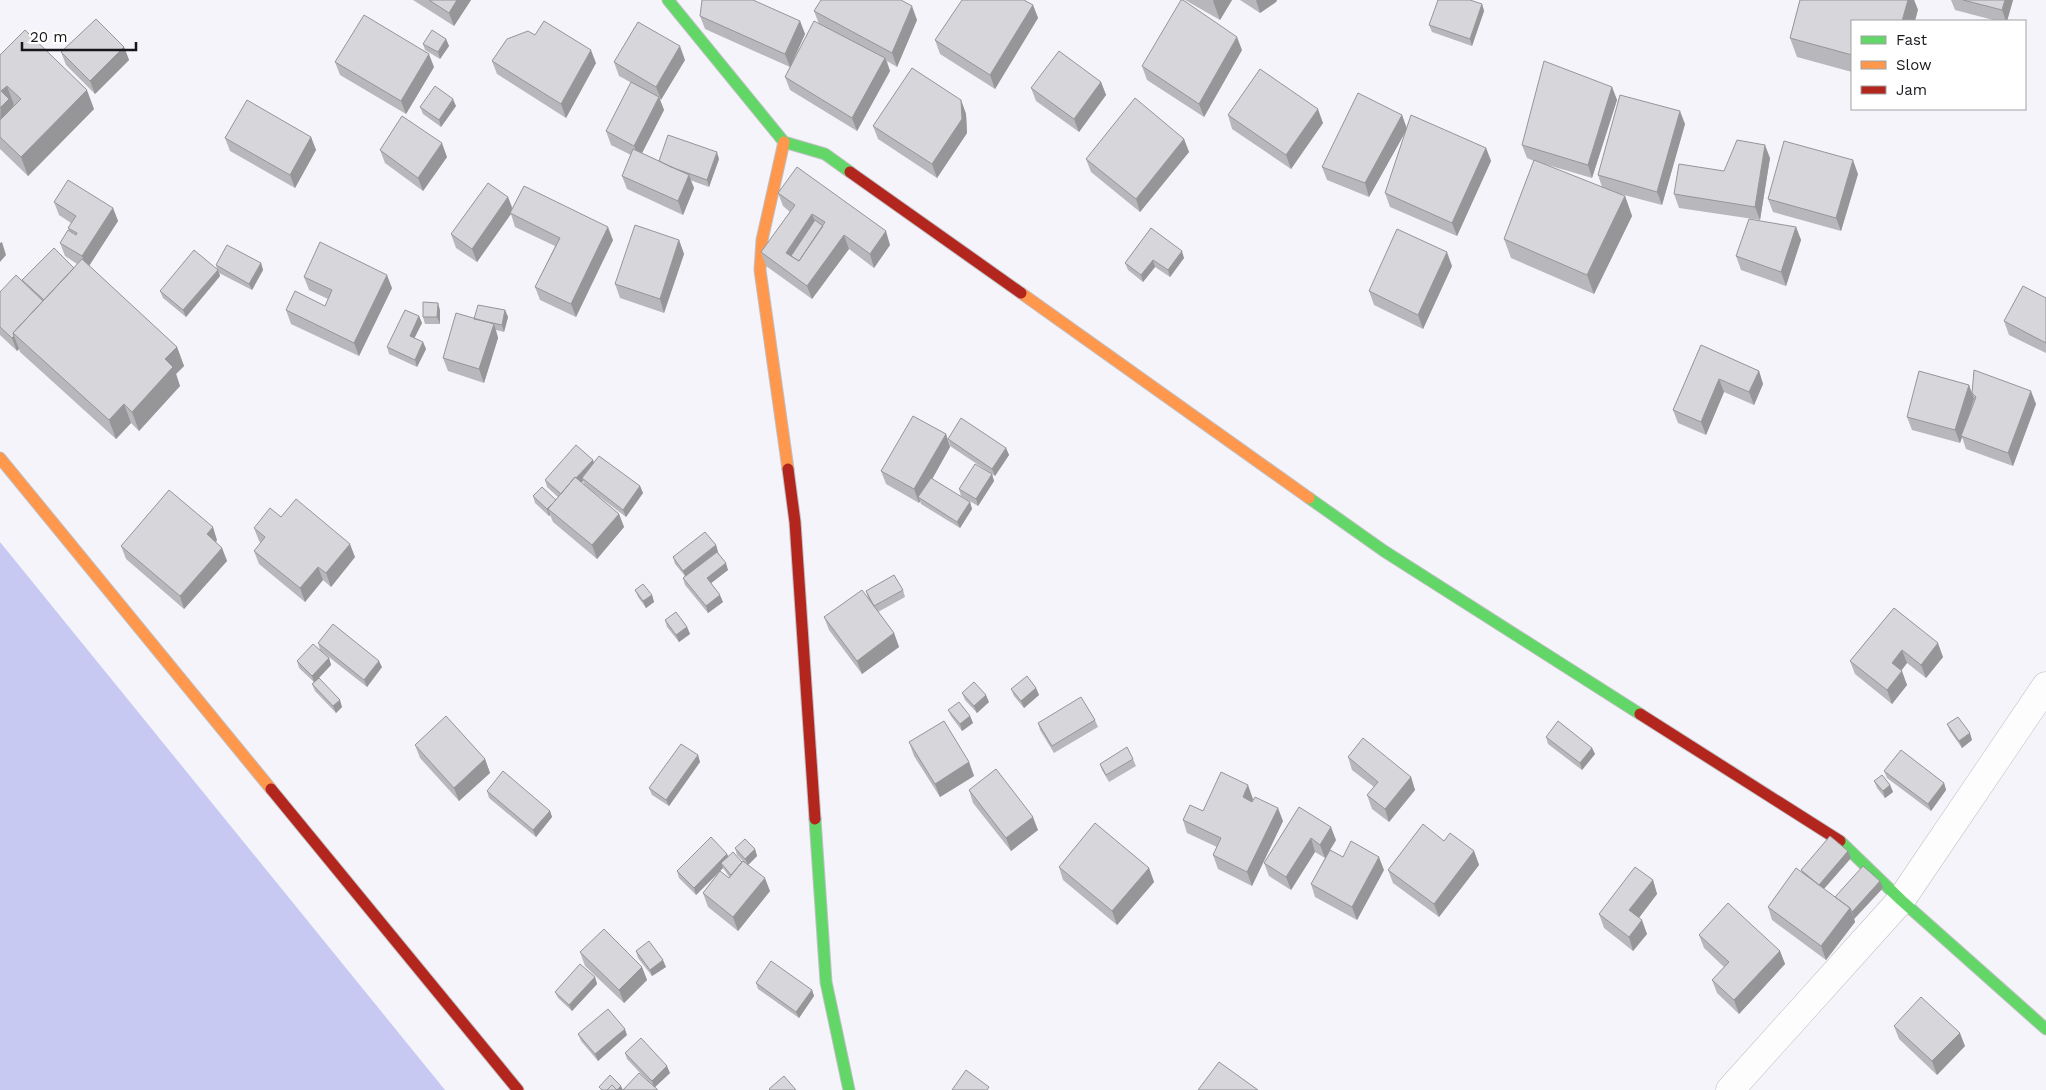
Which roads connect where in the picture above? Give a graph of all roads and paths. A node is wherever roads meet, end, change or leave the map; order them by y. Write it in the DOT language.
graph roads {
  1 [pos="668,0"];
  2 [pos="784,142"];
  3 [pos="0,458"];
  4 [pos="2046,686"];
  5 [pos="1901,900"];
  6 [pos="2046,1029"];
  7 [pos="518,1090"];
  8 [pos="849,1090"];
  9 [pos="1730,1090"];
  1 -- 2 [label="street"];
  2 -- 5 [label="street"];
  2 -- 8 [label="street"];
  3 -- 7 [label="street"];
  4 -- 5 [label="street"];
  5 -- 6 [label="street"];
  5 -- 9 [label="street"];
}
